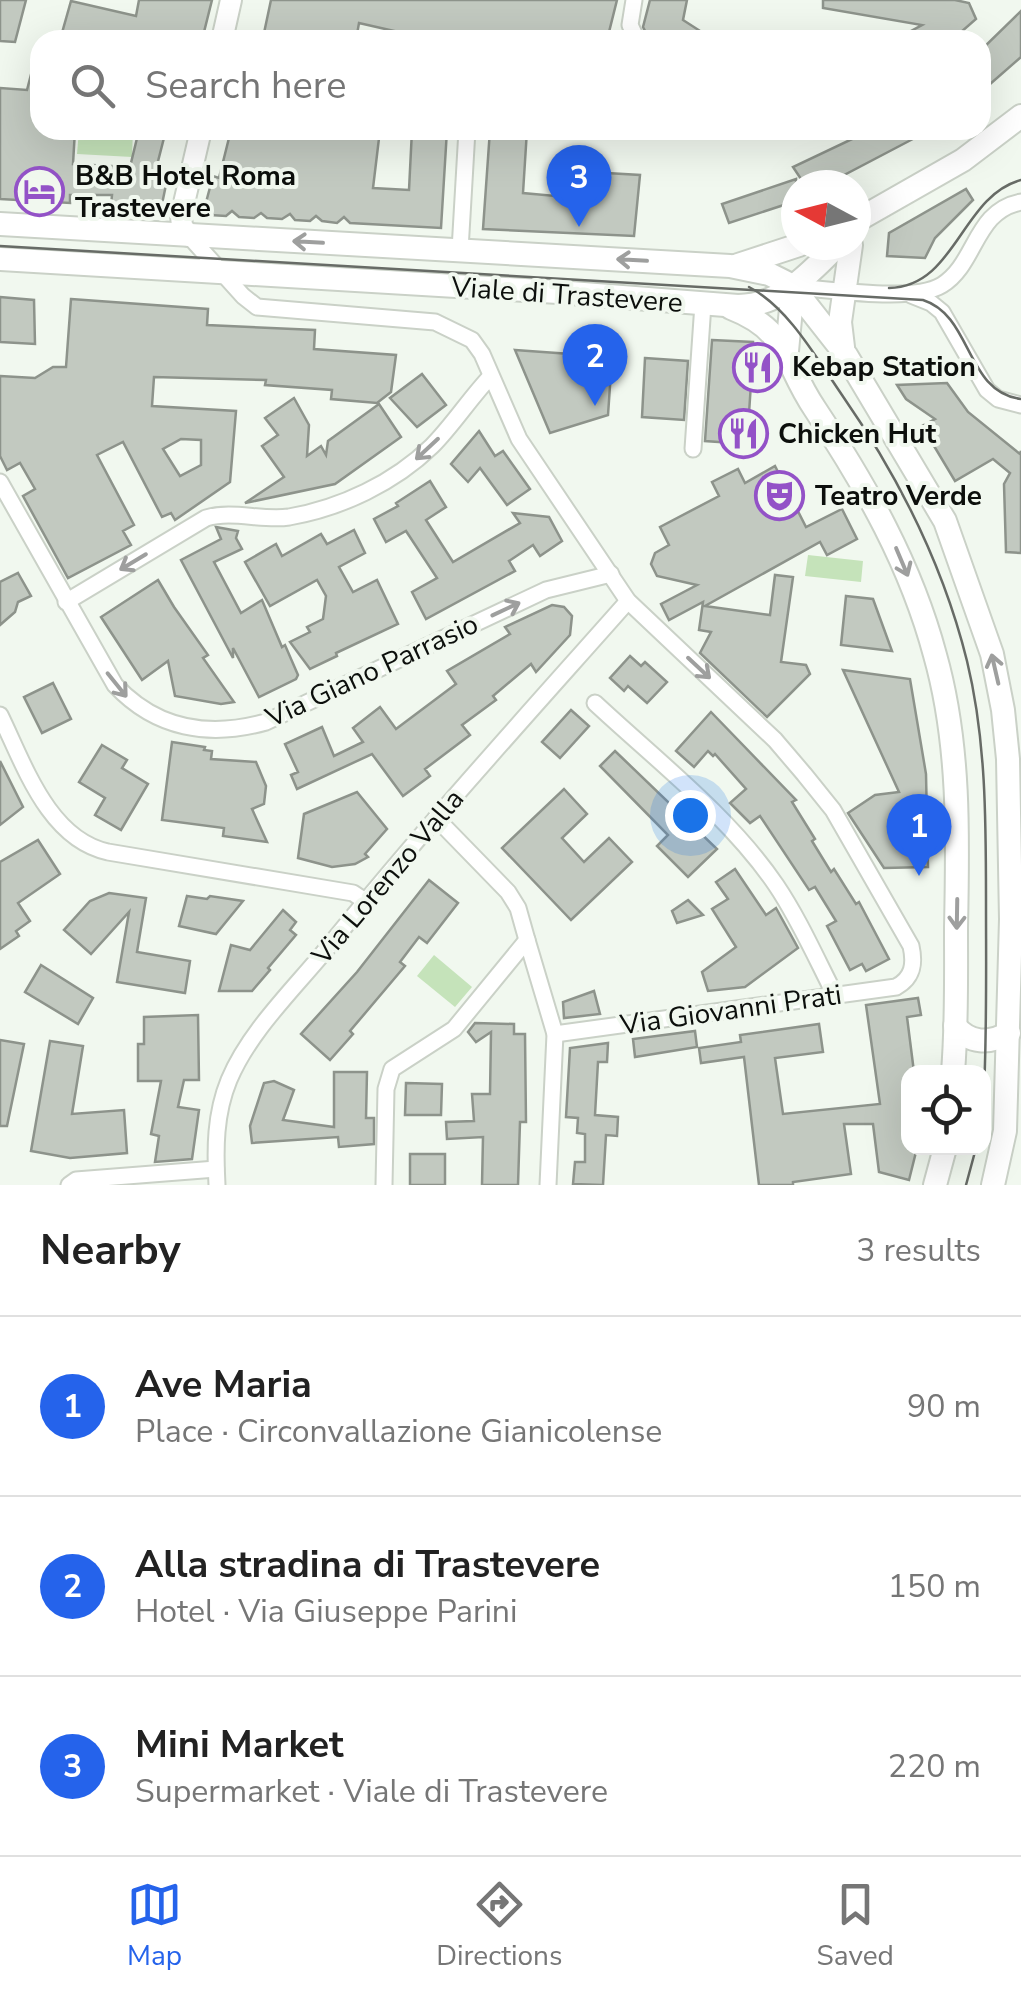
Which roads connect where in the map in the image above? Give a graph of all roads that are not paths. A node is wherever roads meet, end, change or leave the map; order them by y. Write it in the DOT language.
graph roads {
  1 [pos="231,0"];
  2 [pos="634,0"];
  3 [pos="224,30"];
  4 [pos="632,30"];
  5 [pos="1021,116"];
  6 [pos="991,139"];
  7 [pos="199,140"];
  8 [pos="466,140"];
  9 [pos="990,140"];
  10 [pos="1021,202"];
  11 [pos="871,217"];
  12 [pos="0,224"];
  13 [pos="189,236"];
  14 [pos="460,250"];
  15 [pos="781,251"];
  16 [pos="0,260"];
  17 [pos="822,260"];
  18 [pos="848,260"];
  19 [pos="730,266"];
  20 [pos="222,272"];
  21 [pos="948,280"];
  22 [pos="793,287"];
  23 [pos="842,290"];
  24 [pos="907,294"];
  25 [pos="703,304"];
  26 [pos="728,306"];
  27 [pos="946,316"];
  28 [pos="787,355"];
  29 [pos="846,355"];
  30 [pos="491,376"];
  31 [pos="1021,405"];
  32 [pos="692,449"];
  33 [pos="0,482"];
  34 [pos="610,574"];
  35 [pos="66,602"];
  36 [pos="628,602"];
  37 [pos="595,703"];
  38 [pos="0,715"];
  39 [pos="436,818"];
  40 [pos="365,901"];
  41 [pos="528,940"];
  42 [pos="835,995"];
  43 [pos="955,1026"];
  44 [pos="555,1034"];
  45 [pos="1010,1034"];
  46 [pos="953,1065"];
  47 [pos="991,1109"];
  48 [pos="1006,1115"];
  49 [pos="943,1155"];
  50 [pos="216,1177"];
  51 [pos="69,1185"];
  52 [pos="384,1185"];
  53 [pos="548,1185"];
  54 [pos="935,1185"];
  55 [pos="993,1185"];
  1 -- 3 [label="street"];
  2 -- 4 [label="street"];
  5 -- 6 [label="main road"];
  7 -- 13 [label="street"];
  8 -- 14 [label="street"];
  9 -- 11 [label="main road"];
  10 -- 21 [label="street"];
  12 -- 13 [label="main road, Viale di Trastevere"];
  14 -- 13 [label="main road, Viale di Trastevere, one-way"];
  13 -- 20 [label="street"];
  19 -- 14 [label="main road, Viale di Trastevere, one-way"];
  15 -- 19 [label="main road"];
  16 -- 20 [label="main road, Viale di Trastevere"];
  17 -- 22 [label="main road"];
  18 -- 23 [label="main road"];
  19 -- 22 [label="main road"];
  20 -- 25 [label="main road, Viale di Trastevere"];
  20 -- 30 [label="street"];
  21 -- 24 [label="street"];
  21 -- 27 [label="street"];
  22 -- 23 [label="street, Viale di Trastevere"];
  22 -- 26 [label="main road, Viale di Trastevere"];
  22 -- 28 [label="main road"];
  22 -- 29 [label="main road"];
  23 -- 24 [label="street, Viale di Trastevere"];
  23 -- 29 [label="main road"];
  24 -- 27 [label="street"];
  25 -- 26 [label="main road, Viale di Trastevere"];
  25 -- 32 [label="street"];
  26 -- 28 [label="main road"];
  27 -- 31 [label="street"];
  28 -- 43 [label="main road, one-way"];
  45 -- 29 [label="main road, one-way"];
  30 -- 34 [label="street"];
  30 -- 35 [label="street, one-way"];
  33 -- 35 [label="street, Via Giano Parrasio"];
  35 -- 34 [label="street, Via Giano Parrasio, one-way"];
  34 -- 36 [label="street"];
  36 -- 39 [label="street, Via Lorenzo Valla"];
  36 -- 42 [label="street, Via Giovanni Prati, one-way"];
  37 -- 42 [label="street"];
  38 -- 40 [label="street"];
  39 -- 40 [label="street, Via Lorenzo Valla"];
  39 -- 41 [label="street"];
  40 -- 50 [label="street, Via Lorenzo Valla"];
  41 -- 44 [label="street"];
  41 -- 52 [label="street"];
  42 -- 44 [label="street, Via Giovanni Prati"];
  43 -- 45 [label="main road"];
  43 -- 46 [label="main road"];
  44 -- 53 [label="street"];
  45 -- 48 [label="main road"];
  47 -- 48 [label="main road"];
  48 -- 55 [label="main road"];
  49 -- 54 [label="main road"];
  50 -- 51 [label="street"];
}
